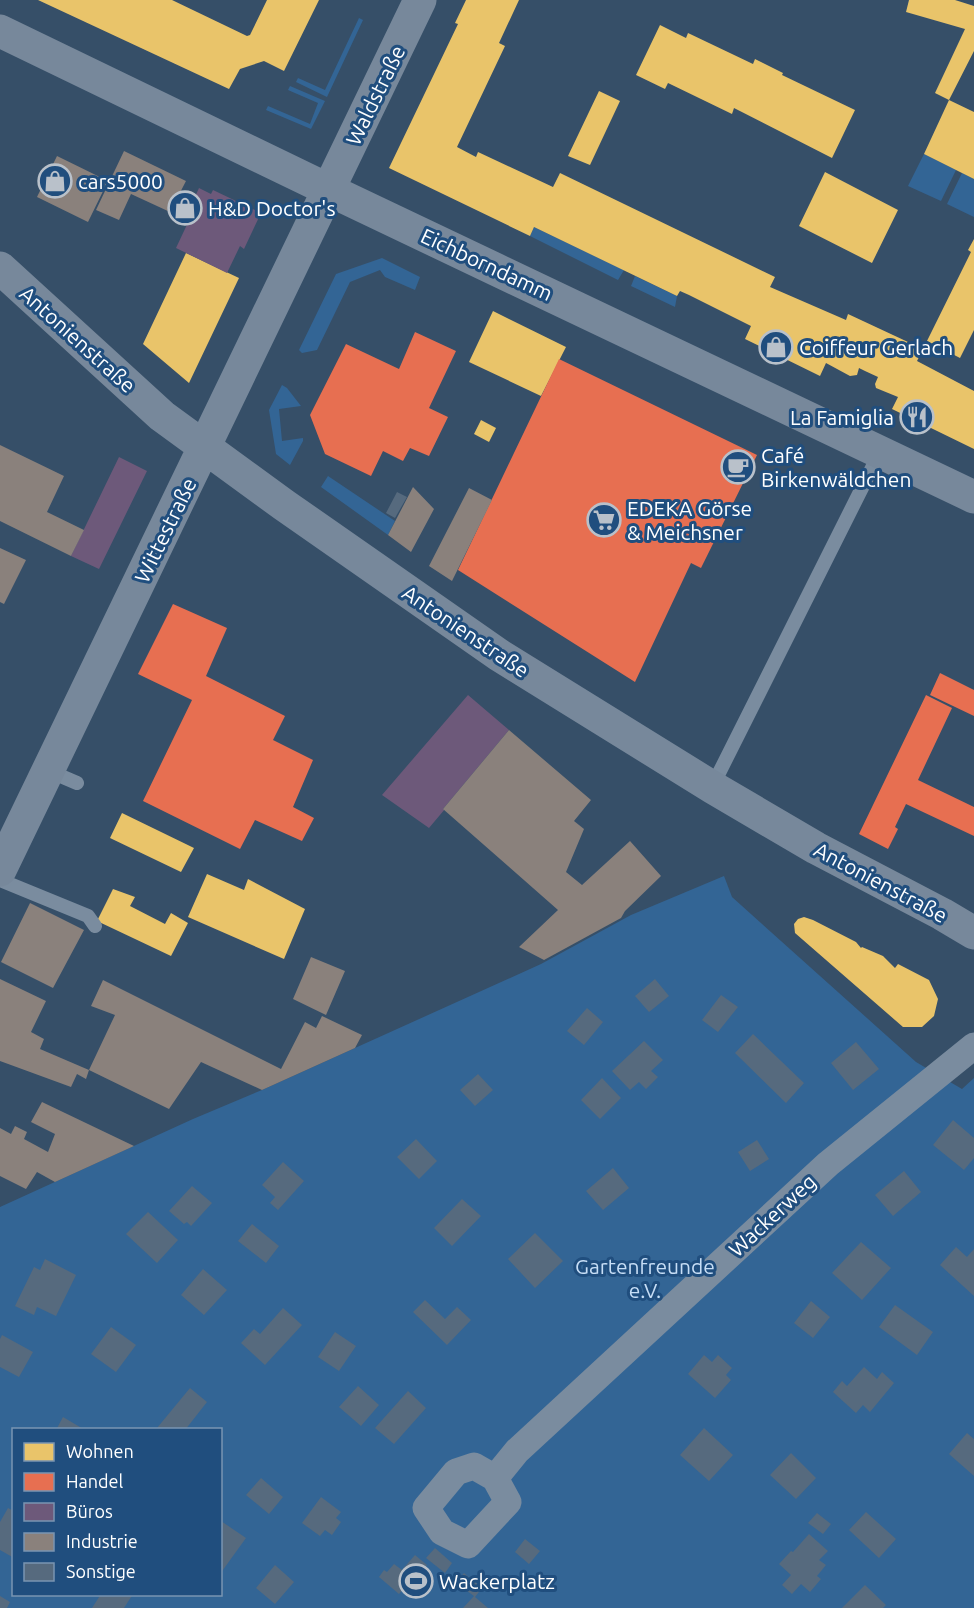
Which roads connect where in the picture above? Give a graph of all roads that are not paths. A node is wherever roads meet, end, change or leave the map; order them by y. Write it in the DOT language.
graph roads {
  1 [pos="420,0"];
  2 [pos="0,31"];
  3 [pos="329,190"];
  4 [pos="0,268"];
  5 [pos="205,447"];
  6 [pos="880,452"];
  7 [pos="974,497"];
  8 [pos="712,788"];
  9 [pos="0,870"];
  10 [pos="0,880"];
  11 [pos="95,926"];
  12 [pos="974,933"];
  13 [pos="964,1054"];
  14 [pos="495,1478"];
  1 -- 3 [label="main road, Waldstraße"];
  2 -- 3 [label="main road, Eichborndamm"];
  3 -- 5 [label="main road, Wittestraße"];
  3 -- 6 [label="main road, Eichborndamm"];
  4 -- 5 [label="main road, Antonienstraße"];
  5 -- 8 [label="main road, Antonienstraße"];
  5 -- 9 [label="main road, Wittestraße"];
  6 -- 7 [label="main road, Eichborndamm"];
  6 -- 8 [label="lane"];
  8 -- 12 [label="main road, Antonienstraße"];
  10 -- 11 [label="lane"];
  13 -- 14 [label="street, Wackerweg"];
}
